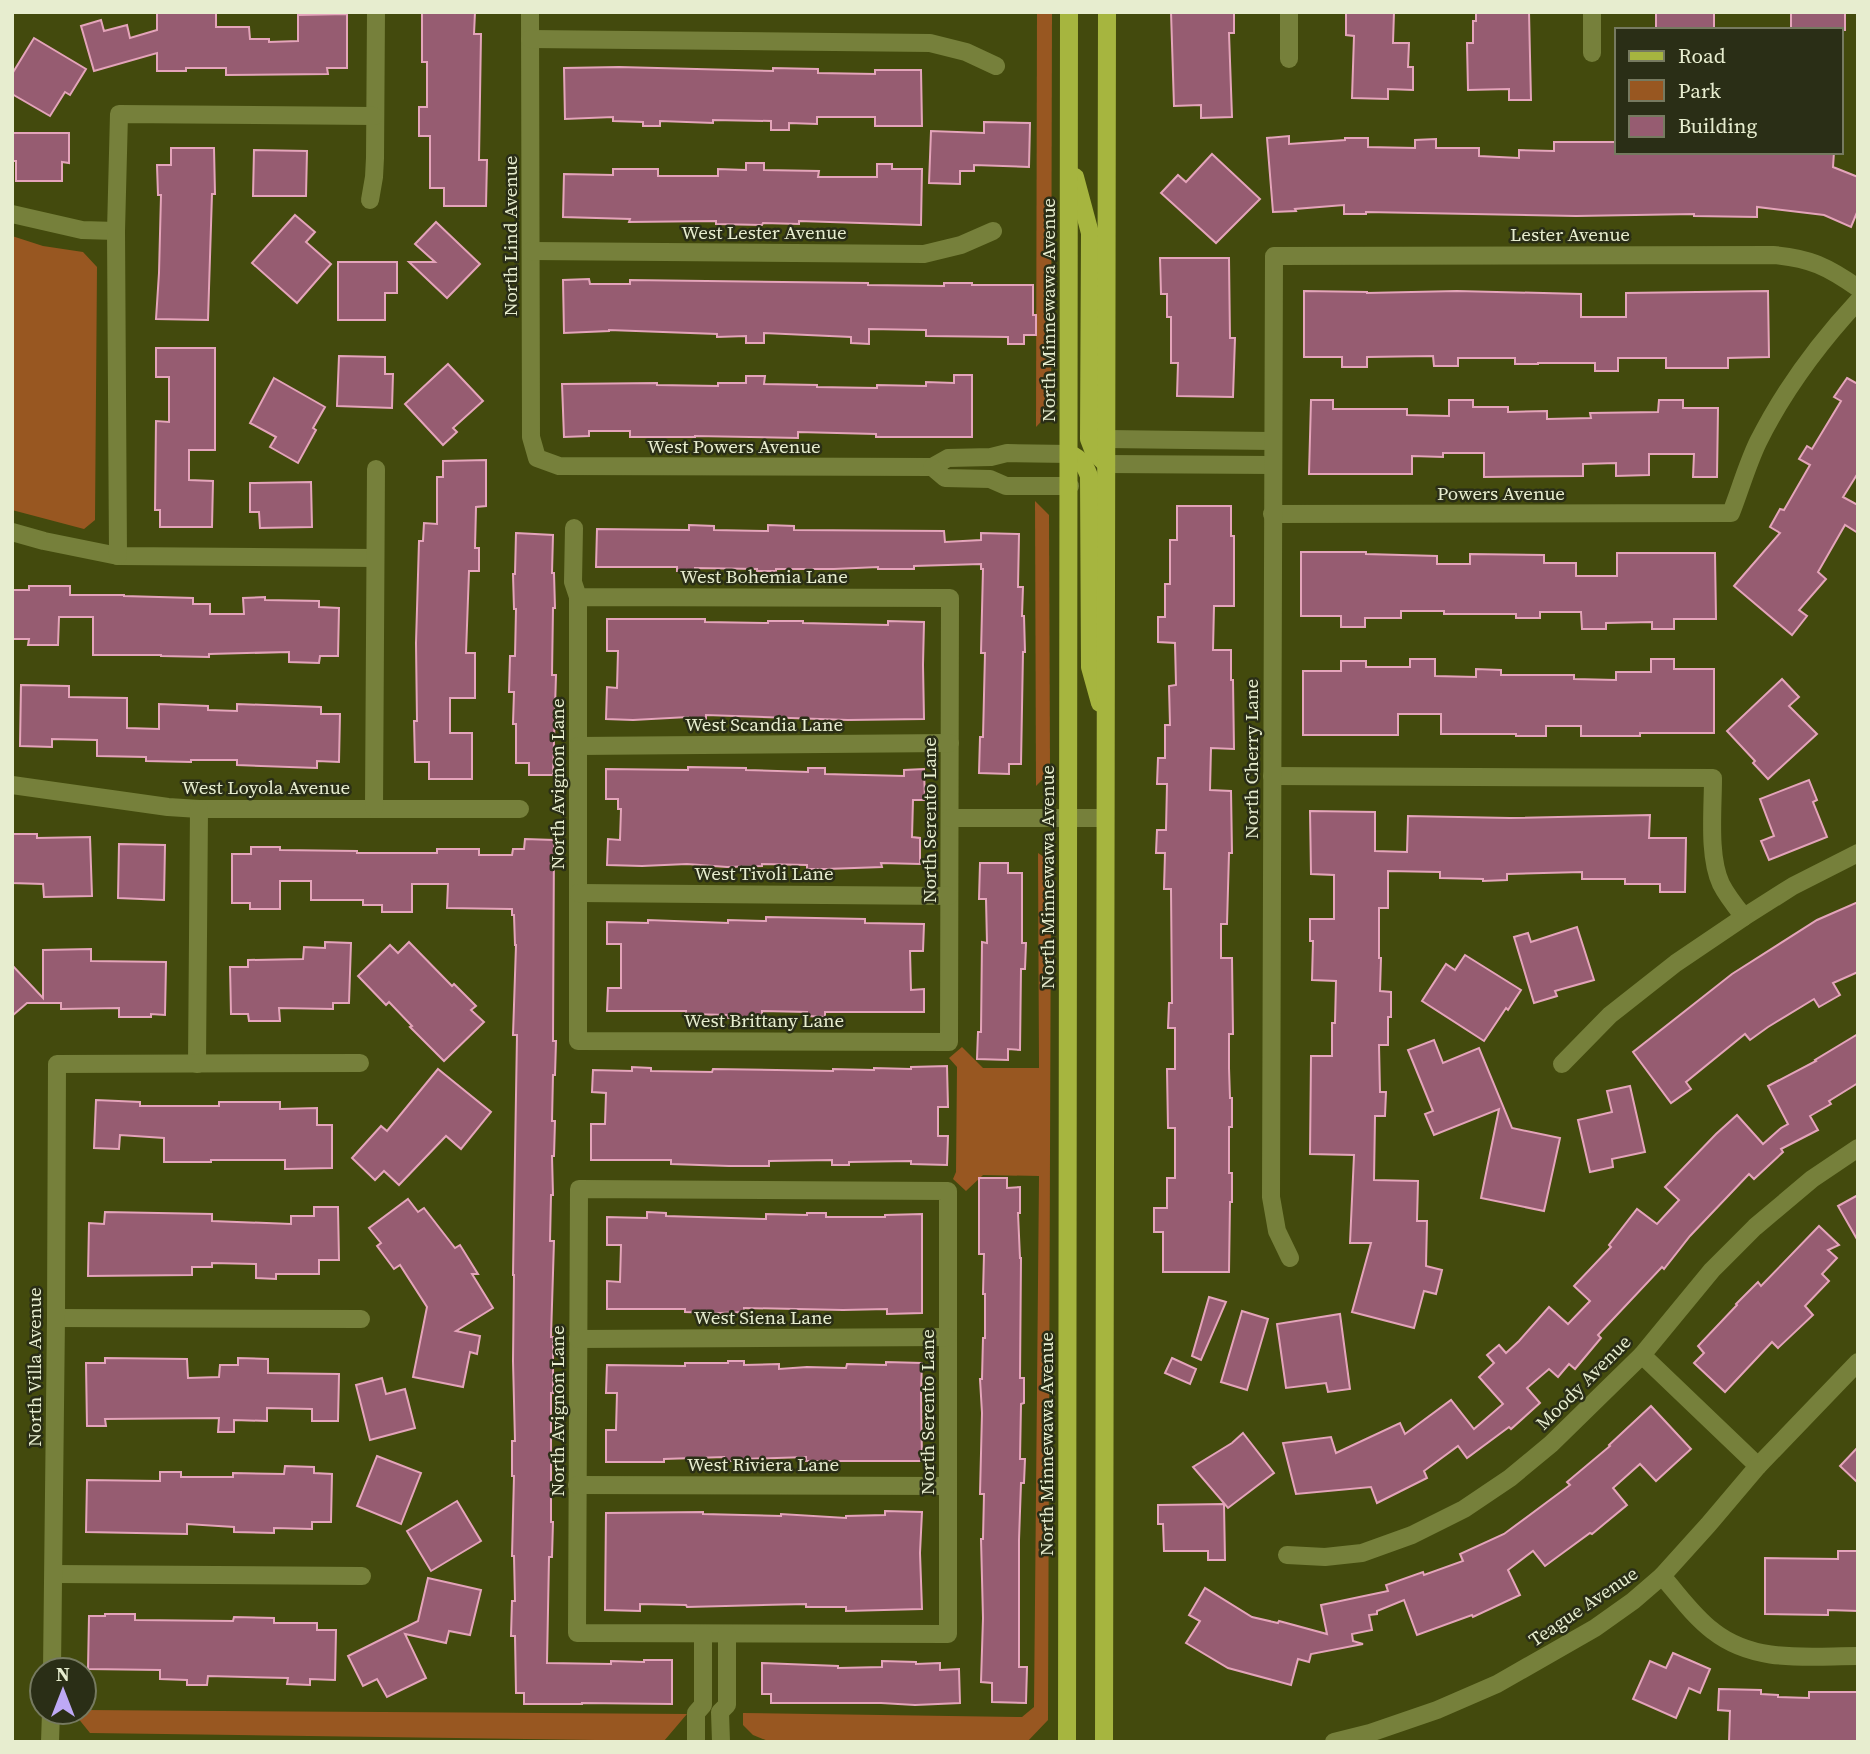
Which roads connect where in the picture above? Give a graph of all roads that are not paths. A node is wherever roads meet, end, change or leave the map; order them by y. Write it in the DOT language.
graph roads {
  1 [pos="376,12"];
  2 [pos="530,12"];
  3 [pos="1069,12"];
  4 [pos="1107,12"];
  5 [pos="1289,12"];
  6 [pos="1591,12"];
  7 [pos="530,39"];
  8 [pos="1592,53"];
  9 [pos="1289,59"];
  10 [pos="996,66"];
  11 [pos="374,116"];
  12 [pos="1069,153"];
  13 [pos="370,200"];
  14 [pos="12,214"];
  15 [pos="993,231"];
  16 [pos="116,232"];
  17 [pos="531,251"];
  18 [pos="1274,256"];
  19 [pos="1858,288"];
  20 [pos="1858,301"];
  21 [pos="1106,439"];
  22 [pos="1272,441"];
  23 [pos="1070,454"];
  24 [pos="990,457"];
  25 [pos="537,458"];
  26 [pos="1106,464"];
  27 [pos="1272,465"];
  28 [pos="932,467"];
  29 [pos="376,469"];
  30 [pos="990,479"];
  31 [pos="1070,486"];
  32 [pos="1272,514"];
  33 [pos="574,528"];
  34 [pos="12,532"];
  35 [pos="118,556"];
  36 [pos="375,558"];
  37 [pos="578,597"];
  38 [pos="950,598"];
  39 [pos="1107,727"];
  40 [pos="950,743"];
  41 [pos="578,746"];
  42 [pos="1272,776"];
  43 [pos="12,785"];
  44 [pos="374,808"];
  45 [pos="199,809"];
  46 [pos="520,809"];
  47 [pos="950,818"];
  48 [pos="1067,818"];
  49 [pos="1105,818"];
  50 [pos="1858,853"];
  51 [pos="578,893"];
  52 [pos="949,896"];
  53 [pos="1744,917"];
  54 [pos="578,1041"];
  55 [pos="949,1042"];
  56 [pos="360,1063"];
  57 [pos="197,1064"];
  58 [pos="1562,1064"];
  59 [pos="1858,1148"];
  60 [pos="948,1191"];
  61 [pos="1290,1258"];
  62 [pos="56,1318"];
  63 [pos="361,1319"];
  64 [pos="948,1337"];
  65 [pos="578,1339"];
  66 [pos="1642,1355"];
  67 [pos="1858,1362"];
  68 [pos="1758,1466"];
  69 [pos="578,1485"];
  70 [pos="947,1486"];
  71 [pos="1287,1555"];
  72 [pos="54,1574"];
  73 [pos="362,1576"];
  74 [pos="1662,1576"];
  75 [pos="703,1634"];
  76 [pos="727,1634"];
  77 [pos="52,1656"];
  78 [pos="1858,1656"];
  79 [pos="696,1742"];
  80 [pos="720,1742"];
  81 [pos="1068,1742"];
  82 [pos="1104,1742"];
  83 [pos="1334,1742"];
  1 -- 11 [label="street"];
  2 -- 7 [label="street, North Lind Avenue"];
  3 -- 12 [label="main road, North Minnewawa Avenue"];
  4 -- 21 [label="main road"];
  5 -- 9 [label="street"];
  6 -- 8 [label="street"];
  7 -- 10 [label="street"];
  7 -- 17 [label="street, North Lind Avenue"];
  11 -- 13 [label="street"];
  11 -- 16 [label="street"];
  12 -- 23 [label="main road, North Minnewawa Avenue"];
  12 -- 26 [label="main road"];
  14 -- 16 [label="street"];
  15 -- 17 [label="street, West Lester Avenue"];
  16 -- 35 [label="street"];
  17 -- 25 [label="street, North Lind Avenue"];
  18 -- 19 [label="street, Lester Avenue"];
  18 -- 22 [label="street, North Cherry Lane"];
  20 -- 32 [label="street, Powers Avenue"];
  21 -- 22 [label="street"];
  21 -- 26 [label="main road"];
  22 -- 27 [label="street, North Cherry Lane"];
  23 -- 24 [label="street, West Powers Avenue"];
  23 -- 31 [label="main road, North Minnewawa Avenue"];
  23 -- 39 [label="main road"];
  24 -- 28 [label="street, West Powers Avenue"];
  24 -- 30 [label="street"];
  25 -- 28 [label="street, West Powers Avenue"];
  26 -- 27 [label="street"];
  26 -- 39 [label="main road"];
  27 -- 32 [label="street, North Cherry Lane"];
  28 -- 30 [label="street, West Powers Avenue"];
  29 -- 36 [label="street"];
  30 -- 31 [label="street, West Powers Avenue"];
  31 -- 48 [label="main road, North Minnewawa Avenue"];
  32 -- 42 [label="street, North Cherry Lane"];
  33 -- 37 [label="street, North Avignon Lane"];
  34 -- 35 [label="street"];
  35 -- 36 [label="street"];
  36 -- 44 [label="street"];
  37 -- 38 [label="street, West Bohemia Lane"];
  37 -- 41 [label="street, North Avignon Lane"];
  38 -- 40 [label="street, North Serento Lane"];
  39 -- 49 [label="main road"];
  40 -- 41 [label="street, West Scandia Lane"];
  40 -- 47 [label="street, North Serento Lane"];
  41 -- 51 [label="street, North Avignon Lane"];
  42 -- 53 [label="street"];
  42 -- 61 [label="street, North Cherry Lane"];
  43 -- 45 [label="street, West Loyola Avenue"];
  44 -- 45 [label="street, West Loyola Avenue"];
  44 -- 46 [label="street, West Loyola Avenue"];
  45 -- 57 [label="street"];
  47 -- 48 [label="street"];
  47 -- 52 [label="street, North Serento Lane"];
  48 -- 49 [label="street"];
  48 -- 81 [label="main road, North Minnewawa Avenue"];
  49 -- 82 [label="main road"];
  50 -- 53 [label="street"];
  51 -- 52 [label="street, West Tivoli Lane"];
  51 -- 54 [label="street, North Avignon Lane"];
  52 -- 55 [label="street, North Serento Lane"];
  53 -- 58 [label="street"];
  54 -- 55 [label="street, West Brittany Lane"];
  56 -- 57 [label="street"];
  57 -- 62 [label="street, North Villa Avenue"];
  59 -- 66 [label="street, Moody Avenue"];
  60 -- 64 [label="street, North Serento Lane"];
  60 -- 65 [label="street, North Avignon Lane"];
  62 -- 63 [label="street"];
  62 -- 72 [label="street, North Villa Avenue"];
  64 -- 65 [label="street, West Siena Lane"];
  64 -- 70 [label="street, North Serento Lane"];
  65 -- 69 [label="street, North Avignon Lane"];
  66 -- 68 [label="street"];
  66 -- 71 [label="street, Moody Avenue"];
  67 -- 68 [label="street, Teague Avenue"];
  68 -- 74 [label="street, Teague Avenue"];
  69 -- 70 [label="street, West Riviera Lane"];
  69 -- 75 [label="street, North Avignon Lane"];
  70 -- 76 [label="street, North Serento Lane"];
  72 -- 73 [label="street"];
  72 -- 77 [label="street, North Villa Avenue"];
  74 -- 78 [label="street"];
  74 -- 83 [label="street, Teague Avenue"];
  75 -- 76 [label="street"];
  75 -- 79 [label="street"];
  76 -- 80 [label="street"];
}
